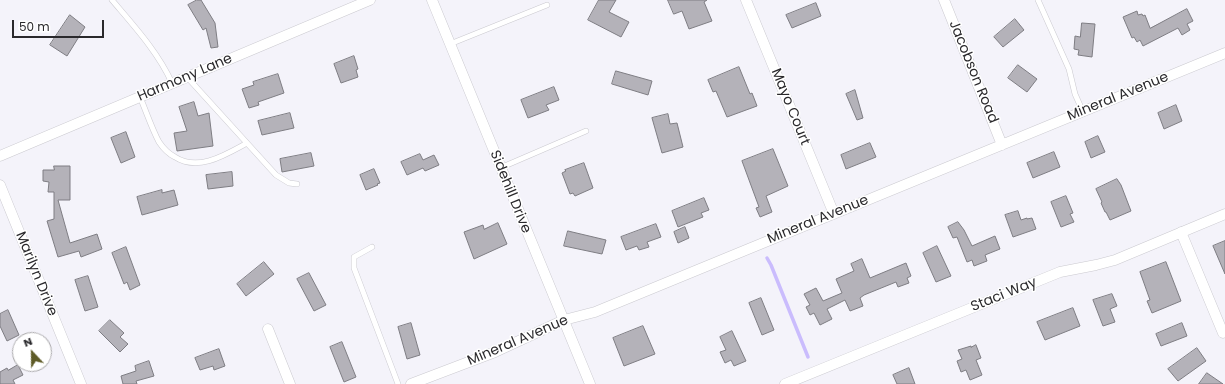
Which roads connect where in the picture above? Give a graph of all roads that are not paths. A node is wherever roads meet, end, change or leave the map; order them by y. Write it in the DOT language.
graph roads {
  1 [pos="112,0"];
  2 [pos="370,0"];
  3 [pos="432,0"];
  4 [pos="746,0"];
  5 [pos="944,0"];
  6 [pos="1038,0"];
  7 [pos="547,6"];
  8 [pos="450,44"];
  9 [pos="1225,53"];
  10 [pos="187,77"];
  11 [pos="172,84"];
  12 [pos="140,97"];
  13 [pos="1083,112"];
  14 [pos="586,131"];
  15 [pos="247,143"];
  16 [pos="1002,145"];
  17 [pos="0,156"];
  18 [pos="500,168"];
  19 [pos="297,184"];
  20 [pos="0,186"];
  21 [pos="834,214"];
  22 [pos="1225,214"];
  23 [pos="1181,232"];
  24 [pos="372,247"];
  25 [pos="564,320"];
  26 [pos="268,329"];
  27 [pos="1223,333"];
  28 [pos="81,384"];
  29 [pos="290,384"];
  30 [pos="398,384"];
  31 [pos="411,384"];
  32 [pos="590,384"];
  33 [pos="785,384"];
  1 -- 11 [label="lane"];
  2 -- 10 [label="street, Harmony Lane"];
  3 -- 8 [label="street, Sidehill Drive"];
  4 -- 21 [label="street, Mayo Court"];
  5 -- 16 [label="street, Jacobson Road"];
  6 -- 13 [label="lane"];
  7 -- 8 [label="lane"];
  8 -- 18 [label="street, Sidehill Drive"];
  9 -- 13 [label="street, Mineral Avenue"];
  10 -- 11 [label="street, Harmony Lane"];
  10 -- 15 [label="lane"];
  11 -- 12 [label="street, Harmony Lane"];
  12 -- 15 [label="lane"];
  12 -- 17 [label="street, Harmony Lane"];
  13 -- 16 [label="street, Mineral Avenue"];
  14 -- 18 [label="lane"];
  15 -- 19 [label="lane"];
  16 -- 21 [label="street, Mineral Avenue"];
  18 -- 25 [label="street, Sidehill Drive"];
  20 -- 28 [label="street, Marilyn Drive"];
  21 -- 25 [label="street, Mineral Avenue"];
  22 -- 23 [label="street, Staci Way"];
  23 -- 27 [label="street"];
  23 -- 33 [label="street, Staci Way"];
  24 -- 30 [label="lane"];
  25 -- 31 [label="street, Mineral Avenue"];
  25 -- 32 [label="street, Sidehill Drive"];
  26 -- 29 [label="street"];
}
